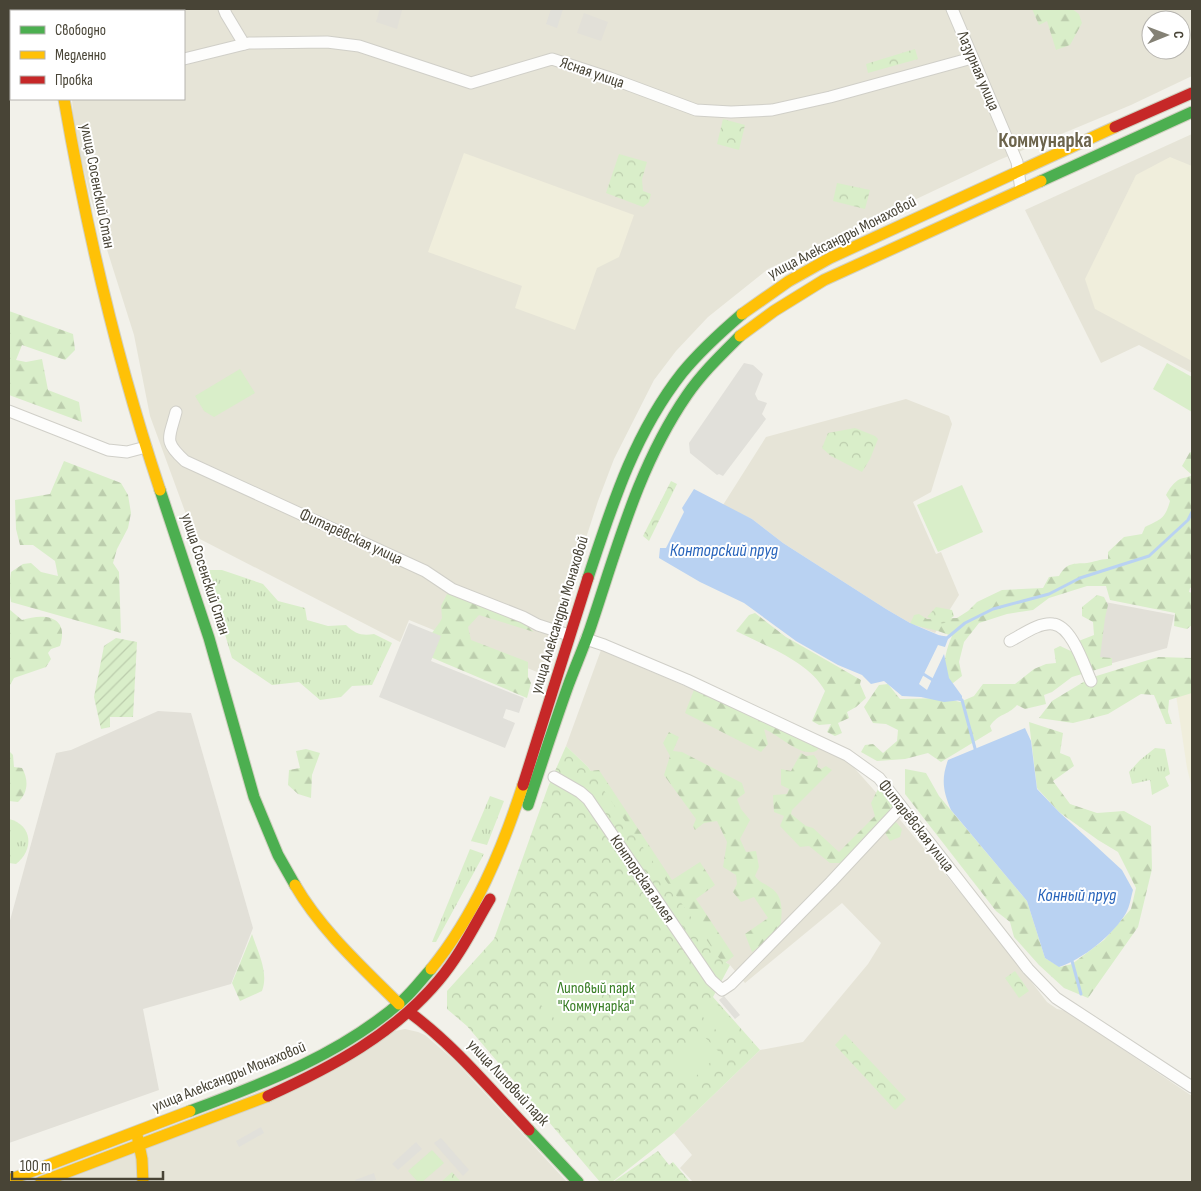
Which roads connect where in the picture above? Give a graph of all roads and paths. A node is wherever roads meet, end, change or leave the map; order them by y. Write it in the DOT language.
graph roads {
  1 [pos="224,9"];
  2 [pos="952,9"];
  3 [pos="244,44"];
  4 [pos="972,58"];
  5 [pos="185,59"];
  6 [pos="1192,93"];
  7 [pos="64,100"];
  8 [pos="1192,112"];
  9 [pos="1018,171"];
  10 [pos="1020,190"];
  11 [pos="9,412"];
  12 [pos="176,412"];
  13 [pos="146,447"];
  14 [pos="569,635"];
  15 [pos="586,639"];
  16 [pos="1010,641"];
  17 [pos="1091,681"];
  18 [pos="554,777"];
  19 [pos="901,806"];
  20 [pos="399,1004"];
  21 [pos="409,1012"];
  22 [pos="1192,1087"];
  23 [pos="136,1132"];
  24 [pos="140,1145"];
  25 [pos="9,1180"];
  26 [pos="40,1182"];
  27 [pos="142,1182"];
  28 [pos="578,1182"];
  1 -- 3 [label="street"];
  2 -- 4 [label="street, Лазурная улица"];
  3 -- 4 [label="street, Ясная улица"];
  3 -- 5 [label="street, Ясная улица"];
  4 -- 9 [label="street, Лазурная улица"];
  6 -- 9 [label="main road, улица Александры Монаховой"];
  7 -- 13 [label="main road, улица Сосенский Стан"];
  8 -- 10 [label="main road, улица Александры Монаховой"];
  9 -- 10 [label="street, Лазурная улица"];
  9 -- 14 [label="main road, улица Александры Монаховой"];
  10 -- 15 [label="main road, улица Александры Монаховой"];
  11 -- 13 [label="street"];
  12 -- 14 [label="street, Фитарёвская улица"];
  13 -- 20 [label="main road, улица Сосенский Стан"];
  14 -- 20 [label="main road, улица Александры Монаховой"];
  15 -- 19 [label="street, Фитарёвская улица"];
  15 -- 21 [label="main road, улица Александры Монаховой"];
  16 -- 17 [label="street"];
  18 -- 19 [label="street, Конторская аллея"];
  19 -- 22 [label="street, Фитарёвская улица"];
  20 -- 21 [label="street, улица Сосенский Стан"];
  20 -- 23 [label="main road, улица Александры Монаховой"];
  21 -- 24 [label="main road, улица Александры Монаховой"];
  21 -- 28 [label="main road, улица Липовый парк"];
  23 -- 24 [label="main road"];
  23 -- 25 [label="main road, улица Александры Монаховой"];
  24 -- 26 [label="main road, улица Александры Монаховой"];
  24 -- 27 [label="main road"];
}
